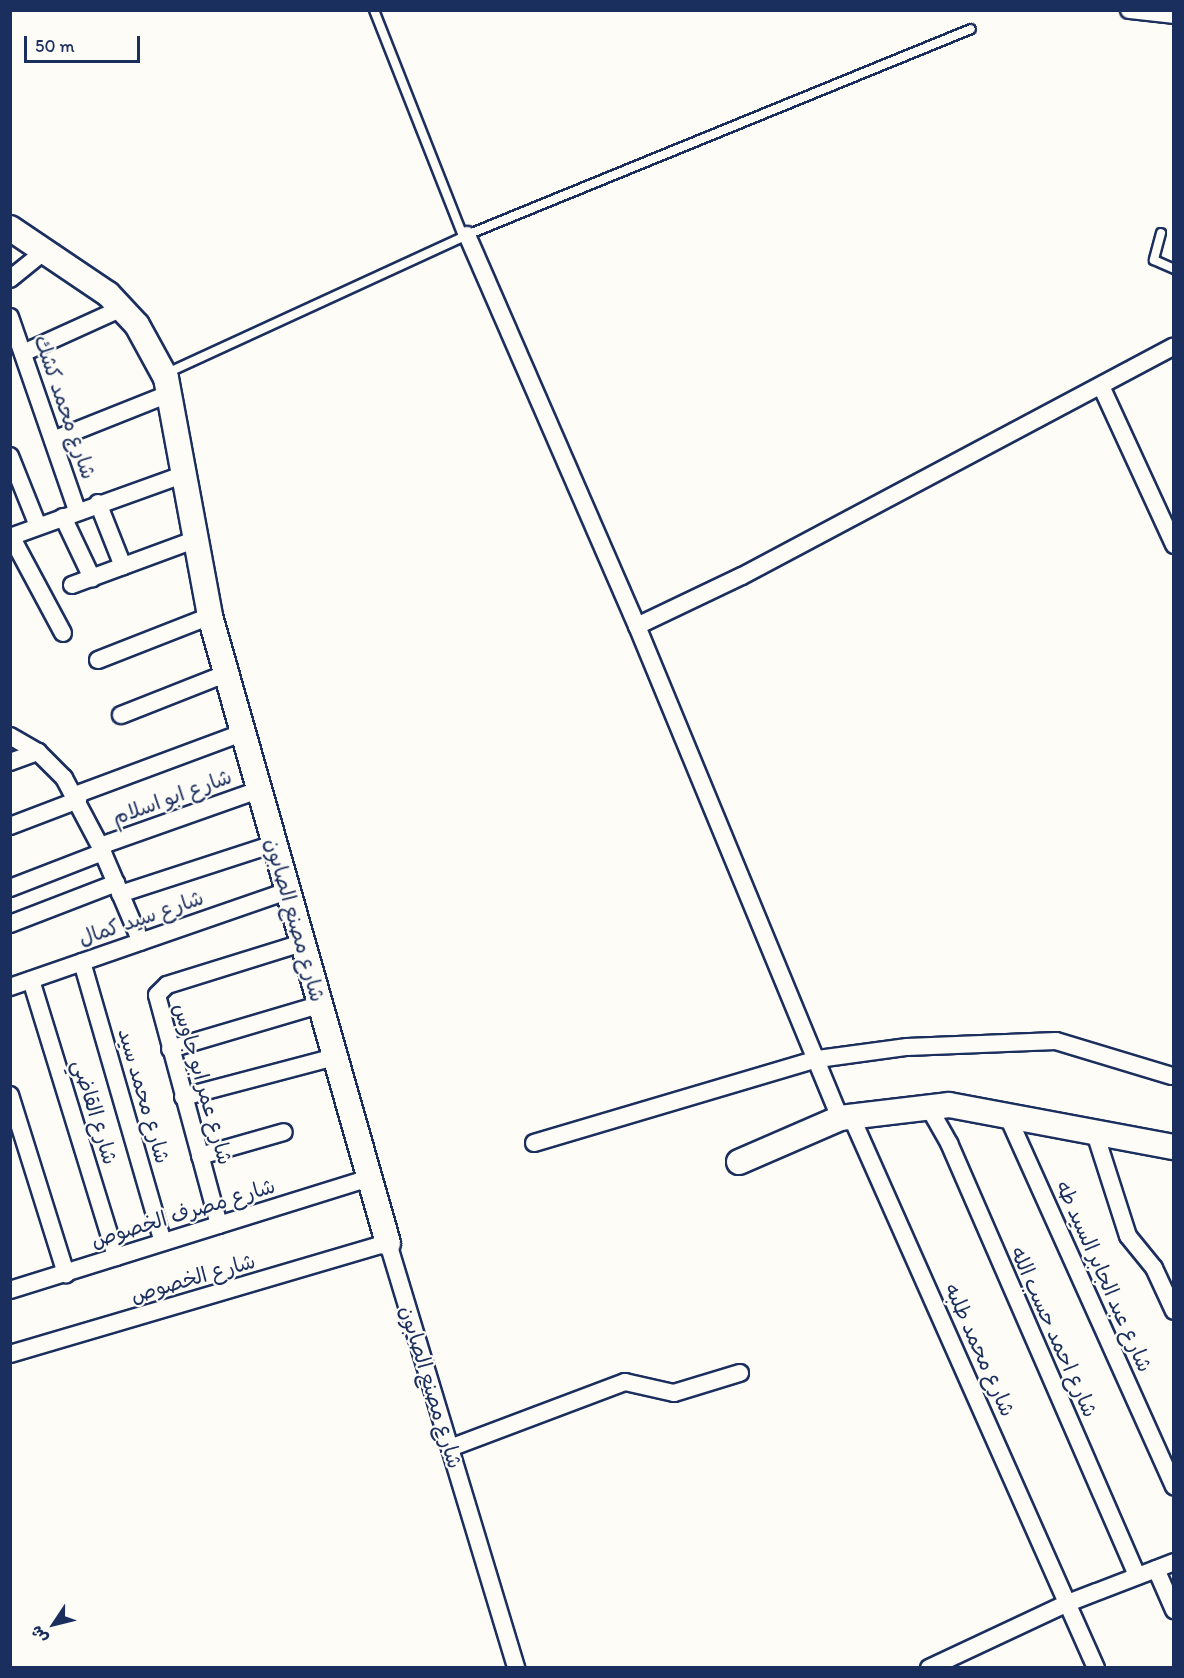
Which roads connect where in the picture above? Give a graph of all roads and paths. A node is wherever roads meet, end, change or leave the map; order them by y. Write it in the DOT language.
graph roads {
  1 [pos="1129,10"];
  2 [pos="377,12"];
  3 [pos="1173,15"];
  4 [pos="971,30"];
  5 [pos="10,228"];
  6 [pos="1161,233"];
  7 [pos="465,236"];
  8 [pos="45,250"];
  9 [pos="1173,269"];
  10 [pos="10,279"];
  11 [pos="122,308"];
  12 [pos="10,317"];
  13 [pos="1173,346"];
  14 [pos="23,353"];
  15 [pos="168,384"];
  16 [pos="1101,386"];
  17 [pos="52,440"];
  18 [pos="10,456"];
  19 [pos="185,474"];
  20 [pos="98,503"];
  21 [pos="70,514"];
  22 [pos="38,526"];
  23 [pos="11,536"];
  24 [pos="194,540"];
  25 [pos="1173,545"];
  26 [pos="123,566"];
  27 [pos="92,578"];
  28 [pos="72,585"];
  29 [pos="210,616"];
  30 [pos="637,626"];
  31 [pos="63,633"];
  32 [pos="98,660"];
  33 [pos="225,674"];
  34 [pos="121,715"];
  35 [pos="242,734"];
  36 [pos="10,736"];
  37 [pos="38,752"];
  38 [pos="10,762"];
  39 [pos="258,790"];
  40 [pos="76,797"];
  41 [pos="10,826"];
  42 [pos="274,844"];
  43 [pos="102,849"];
  44 [pos="10,888"];
  45 [pos="118,888"];
  46 [pos="287,891"];
  47 [pos="10,924"];
  48 [pos="141,942"];
  49 [pos="302,943"];
  50 [pos="82,962"];
  51 [pos="31,980"];
  52 [pos="10,987"];
  53 [pos="320,1005"];
  54 [pos="170,1049"];
  55 [pos="334,1057"];
  56 [pos="820,1064"];
  57 [pos="1172,1076"];
  58 [pos="10,1095"];
  59 [pos="183,1097"];
  60 [pos="928,1106"];
  61 [pos="841,1111"];
  62 [pos="1008,1117"];
  63 [pos="1094,1130"];
  64 [pos="284,1132"];
  65 [pos="534,1143"];
  66 [pos="1173,1147"];
  67 [pos="200,1156"];
  68 [pos="739,1162"];
  69 [pos="371,1185"];
  70 [pos="219,1225"];
  71 [pos="387,1239"];
  72 [pos="163,1242"];
  73 [pos="116,1257"];
  74 [pos="66,1274"];
  75 [pos="11,1288"];
  76 [pos="1173,1311"];
  77 [pos="10,1354"];
  78 [pos="740,1373"];
  79 [pos="450,1448"];
  80 [pos="1173,1486"];
  81 [pos="1173,1562"];
  82 [pos="1156,1569"];
  83 [pos="1137,1576"];
  84 [pos="1068,1603"];
  85 [pos="1173,1610"];
  86 [pos="516,1668"];
  87 [pos="929,1668"];
  88 [pos="1096,1668"];
  1 -- 3 [label="street"];
  2 -- 7 [label="lane"];
  4 -- 7 [label="lane"];
  5 -- 8 [label="street, شارع مصنع الصابون"];
  6 -- 9 [label="lane"];
  7 -- 15 [label="lane"];
  7 -- 30 [label="street, شارع محمد طلبه"];
  8 -- 10 [label="street"];
  8 -- 11 [label="street, شارع مصنع الصابون"];
  11 -- 14 [label="street"];
  11 -- 15 [label="street, شارع مصنع الصابون"];
  12 -- 14 [label="street, شارع محمد كشك"];
  13 -- 16 [label="street"];
  14 -- 17 [label="street, شارع محمد كشك"];
  15 -- 17 [label="street"];
  15 -- 19 [label="street, شارع مصنع الصابون"];
  16 -- 25 [label="street"];
  16 -- 30 [label="street"];
  17 -- 21 [label="street, شارع محمد كشك"];
  18 -- 22 [label="street"];
  19 -- 20 [label="street"];
  19 -- 24 [label="street, شارع مصنع الصابون"];
  20 -- 21 [label="street"];
  20 -- 26 [label="street"];
  21 -- 22 [label="street"];
  21 -- 27 [label="street, شارع محمد كشك"];
  22 -- 23 [label="street"];
  23 -- 31 [label="street"];
  24 -- 26 [label="street"];
  24 -- 29 [label="street, شارع مصنع الصابون"];
  26 -- 27 [label="street"];
  27 -- 28 [label="street"];
  29 -- 32 [label="street"];
  29 -- 33 [label="street, شارع مصنع الصابون"];
  30 -- 56 [label="street, شارع محمد طلبه"];
  33 -- 34 [label="street"];
  33 -- 35 [label="street, شارع مصنع الصابون"];
  35 -- 39 [label="street, شارع مصنع الصابون"];
  35 -- 40 [label="street"];
  36 -- 37 [label="street"];
  37 -- 38 [label="street"];
  37 -- 40 [label="street"];
  39 -- 42 [label="street, شارع مصنع الصابون"];
  39 -- 43 [label="street, شارع ابو اسلام"];
  40 -- 41 [label="street"];
  40 -- 43 [label="street"];
  42 -- 45 [label="street"];
  42 -- 46 [label="street, شارع مصنع الصابون"];
  43 -- 44 [label="street, شارع ابو اسلام"];
  43 -- 45 [label="street"];
  45 -- 47 [label="street"];
  45 -- 48 [label="street"];
  46 -- 48 [label="street, شارع سيد كمال"];
  46 -- 49 [label="street, شارع مصنع الصابون"];
  48 -- 50 [label="street, شارع سيد كمال"];
  49 -- 53 [label="street, شارع مصنع الصابون"];
  49 -- 54 [label="street, شارع عمر ابو جاوس"];
  50 -- 51 [label="street, شارع سيد كمال"];
  50 -- 72 [label="street, شارع محمد سيد"];
  51 -- 52 [label="street, شارع سيد كمال"];
  51 -- 73 [label="street, شارع القاضي"];
  53 -- 54 [label="street"];
  53 -- 55 [label="street, شارع مصنع الصابون"];
  54 -- 59 [label="street, شارع عمر ابو جاوس"];
  55 -- 59 [label="street"];
  55 -- 69 [label="street, شارع مصنع الصابون"];
  56 -- 57 [label="street"];
  56 -- 61 [label="street, شارع محمد طلبه"];
  56 -- 65 [label="street"];
  58 -- 74 [label="street"];
  59 -- 67 [label="street, شارع عمر ابو جاوس"];
  60 -- 61 [label="street"];
  60 -- 62 [label="street"];
  60 -- 83 [label="street, شارع احمد حسب الله"];
  61 -- 68 [label="street"];
  61 -- 84 [label="street, شارع محمد طلبه"];
  62 -- 63 [label="street"];
  62 -- 80 [label="street, شارع عبد الجابر السيد طه"];
  63 -- 66 [label="street"];
  63 -- 76 [label="street"];
  64 -- 67 [label="street"];
  67 -- 70 [label="street, شارع عمر ابو جاوس"];
  69 -- 70 [label="street, شارع مصرف الخصوص"];
  69 -- 71 [label="street, شارع مصنع الصابون"];
  70 -- 72 [label="street, شارع مصرف الخصوص"];
  71 -- 77 [label="street, شارع الخصوص"];
  71 -- 79 [label="street, شارع مصنع الصابون"];
  72 -- 73 [label="street, شارع مصرف الخصوص"];
  73 -- 74 [label="street, شارع مصرف الخصوص"];
  74 -- 75 [label="street, شارع مصرف الخصوص"];
  78 -- 79 [label="street"];
  79 -- 86 [label="street, شارع مصنع الصابون"];
  81 -- 82 [label="street"];
  82 -- 83 [label="street"];
  82 -- 85 [label="street"];
  83 -- 84 [label="street"];
  84 -- 87 [label="street"];
  84 -- 88 [label="street, شارع محمد طلبه"];
}
